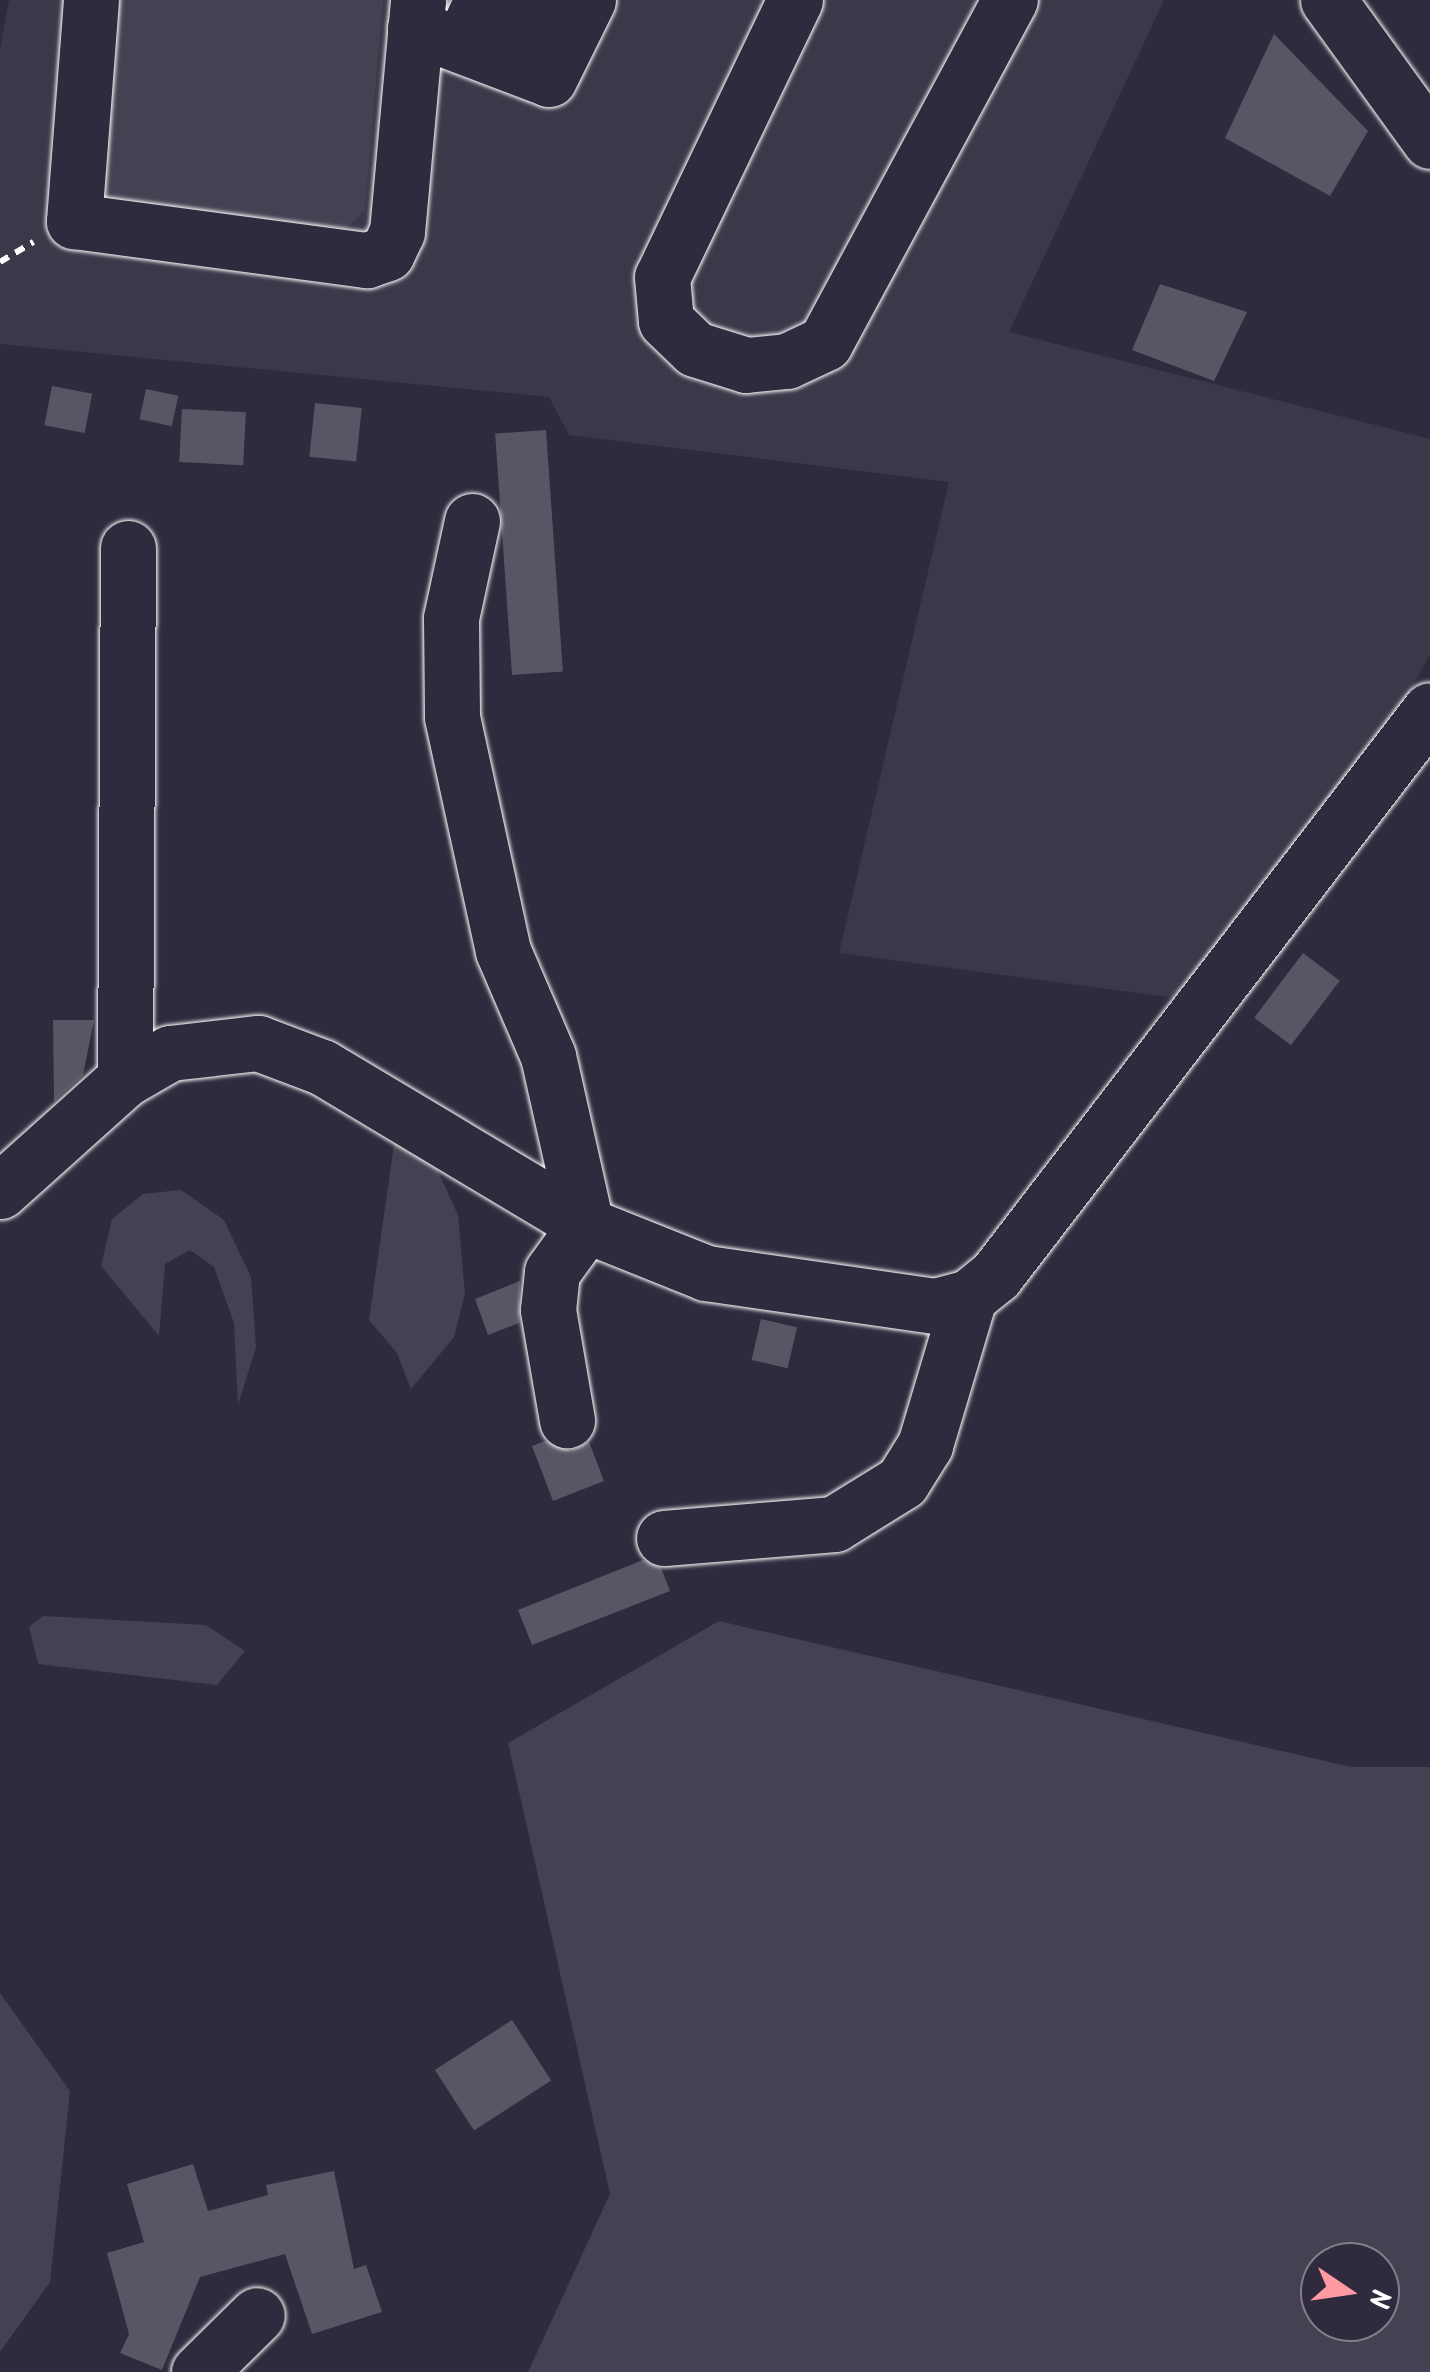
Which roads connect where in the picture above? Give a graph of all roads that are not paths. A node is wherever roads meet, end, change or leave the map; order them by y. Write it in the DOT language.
graph roads {
  1 [pos="91,0"];
  2 [pos="538,0"];
  3 [pos="588,0"];
  4 [pos="795,0"];
  5 [pos="1010,0"];
  6 [pos="1328,0"];
  7 [pos="457,27"];
  8 [pos="1430,142"];
  9 [pos="472,521"];
  10 [pos="128,548"];
  11 [pos="1430,710"];
  12 [pos="124,1079"];
  13 [pos="0,1191"];
  14 [pos="586,1224"];
  15 [pos="969,1297"];
  16 [pos="567,1420"];
  17 [pos="664,1538"];
  18 [pos="257,2315"];
  19 [pos="199,2372"];
  1 -- 7 [label="street"];
  2 -- 7 [label="street"];
  3 -- 7 [label="street"];
  4 -- 5 [label="street"];
  6 -- 8 [label="street"];
  9 -- 14 [label="street"];
  10 -- 12 [label="street"];
  11 -- 15 [label="street"];
  12 -- 13 [label="street"];
  12 -- 14 [label="street"];
  14 -- 15 [label="street"];
  14 -- 16 [label="street"];
  15 -- 17 [label="street"];
  18 -- 19 [label="street"];
}
